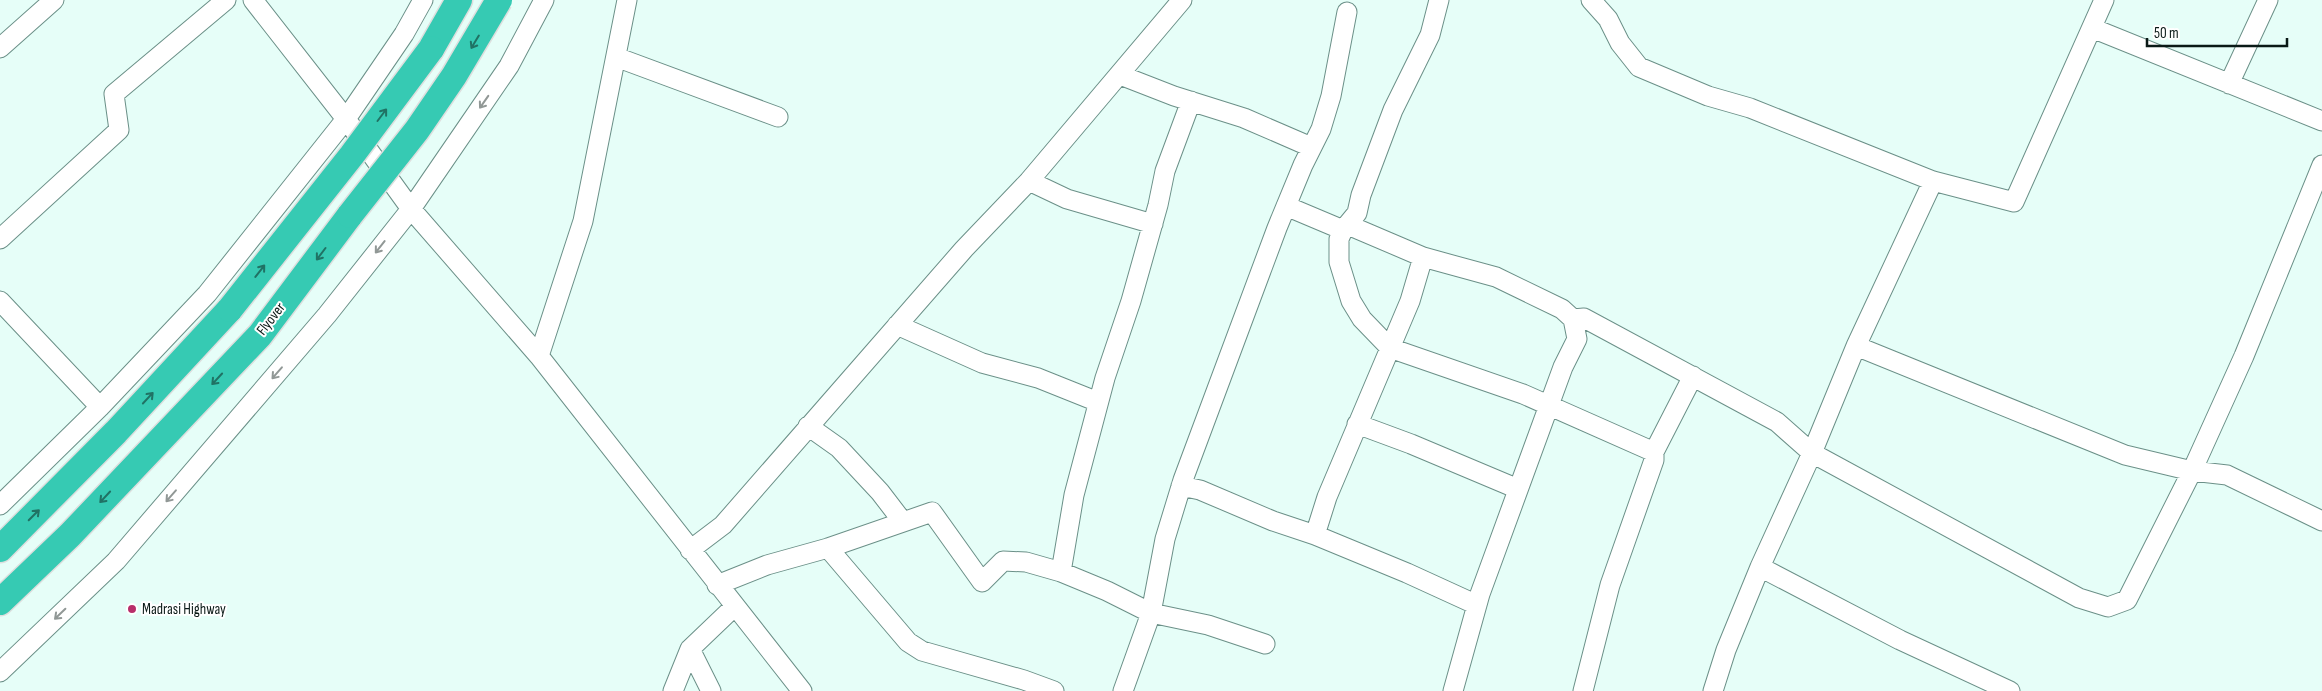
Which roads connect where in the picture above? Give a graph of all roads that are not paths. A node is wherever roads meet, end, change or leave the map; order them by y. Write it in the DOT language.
graph roads {
  1 [pos="54,0"];
  2 [pos="226,0"];
  3 [pos="253,0"];
  4 [pos="422,0"];
  5 [pos="459,0"];
  6 [pos="500,0"];
  7 [pos="544,0"];
  8 [pos="627,0"];
  9 [pos="1182,0"];
  10 [pos="1439,0"];
  11 [pos="1591,0"];
  12 [pos="2104,0"];
  13 [pos="2268,0"];
  14 [pos="1347,12"];
  15 [pos="2092,28"];
  16 [pos="0,48"];
  17 [pos="616,57"];
  18 [pos="1120,74"];
  19 [pos="2229,84"];
  20 [pos="1191,101"];
  21 [pos="778,117"];
  22 [pos="346,119"];
  23 [pos="2322,121"];
  24 [pos="1311,148"];
  25 [pos="2322,165"];
  26 [pos="1029,181"];
  27 [pos="1933,181"];
  28 [pos="1286,206"];
  29 [pos="410,209"];
  30 [pos="1153,224"];
  31 [pos="1345,227"];
  32 [pos="0,239"];
  33 [pos="1423,257"];
  34 [pos="3,310"];
  35 [pos="1573,319"];
  36 [pos="897,325"];
  37 [pos="1856,346"];
  38 [pos="1390,348"];
  39 [pos="539,356"];
  40 [pos="1693,376"];
  41 [pos="1098,402"];
  42 [pos="100,407"];
  43 [pos="1548,407"];
  44 [pos="1357,424"];
  45 [pos="808,426"];
  46 [pos="1654,452"];
  47 [pos="1812,453"];
  48 [pos="2192,471"];
  49 [pos="1181,486"];
  50 [pos="1518,489"];
  51 [pos="0,505"];
  52 [pos="2322,520"];
  53 [pos="903,522"];
  54 [pos="1315,535"];
  55 [pos="828,548"];
  56 [pos="0,549"];
  57 [pos="690,550"];
  58 [pos="1760,567"];
  59 [pos="1062,572"];
  60 [pos="718,585"];
  61 [pos="0,602"];
  62 [pos="1477,605"];
  63 [pos="735,606"];
  64 [pos="1150,613"];
  65 [pos="1265,644"];
  66 [pos="690,649"];
  67 [pos="0,672"];
  68 [pos="1022,685"];
  69 [pos="672,691"];
  70 [pos="711,691"];
  71 [pos="802,691"];
  72 [pos="1054,691"];
  73 [pos="1123,691"];
  74 [pos="1453,691"];
  75 [pos="1583,691"];
  76 [pos="1713,691"];
  77 [pos="2010,691"];
  1 -- 16 [label="street"];
  2 -- 32 [label="street"];
  3 -- 22 [label="street"];
  4 -- 22 [label="street"];
  56 -- 5 [label="highway, one-way, bridge"];
  6 -- 61 [label="highway, Flyover, one-way, bridge"];
  7 -- 29 [label="street, one-way"];
  8 -- 17 [label="street"];
  9 -- 18 [label="street"];
  10 -- 31 [label="street"];
  11 -- 27 [label="street"];
  12 -- 15 [label="street"];
  13 -- 19 [label="street"];
  14 -- 24 [label="street"];
  15 -- 19 [label="street"];
  15 -- 27 [label="street"];
  17 -- 21 [label="street"];
  17 -- 39 [label="street"];
  18 -- 20 [label="street"];
  18 -- 26 [label="street"];
  19 -- 23 [label="street"];
  20 -- 24 [label="street"];
  20 -- 30 [label="street"];
  22 -- 29 [label="street"];
  22 -- 42 [label="street"];
  24 -- 28 [label="street"];
  25 -- 48 [label="street"];
  26 -- 30 [label="street"];
  26 -- 36 [label="street"];
  27 -- 37 [label="street"];
  28 -- 31 [label="street"];
  28 -- 49 [label="street"];
  29 -- 39 [label="street"];
  29 -- 67 [label="street, one-way"];
  30 -- 41 [label="street"];
  31 -- 33 [label="street"];
  31 -- 38 [label="street"];
  33 -- 35 [label="street"];
  33 -- 38 [label="street"];
  34 -- 42 [label="street"];
  35 -- 40 [label="street"];
  35 -- 43 [label="street"];
  36 -- 41 [label="street"];
  36 -- 45 [label="street"];
  37 -- 47 [label="street"];
  37 -- 48 [label="street"];
  38 -- 43 [label="street"];
  38 -- 44 [label="street"];
  39 -- 57 [label="street"];
  40 -- 46 [label="street"];
  40 -- 47 [label="street"];
  41 -- 59 [label="street"];
  42 -- 51 [label="street"];
  43 -- 46 [label="street"];
  43 -- 50 [label="street"];
  44 -- 50 [label="street"];
  44 -- 54 [label="street"];
  45 -- 53 [label="street"];
  45 -- 57 [label="street"];
  46 -- 75 [label="street"];
  47 -- 48 [label="street"];
  47 -- 58 [label="street"];
  48 -- 52 [label="street"];
  49 -- 54 [label="street"];
  49 -- 64 [label="street"];
  50 -- 62 [label="street"];
  53 -- 55 [label="street"];
  53 -- 59 [label="street"];
  54 -- 62 [label="street"];
  55 -- 60 [label="street"];
  55 -- 68 [label="street"];
  57 -- 60 [label="street"];
  58 -- 76 [label="street"];
  58 -- 77 [label="street"];
  59 -- 64 [label="street"];
  60 -- 63 [label="street"];
  62 -- 74 [label="street"];
  63 -- 66 [label="street"];
  63 -- 71 [label="street"];
  64 -- 65 [label="street"];
  64 -- 73 [label="street"];
  66 -- 69 [label="street"];
  66 -- 70 [label="street"];
  68 -- 72 [label="street"];
}
